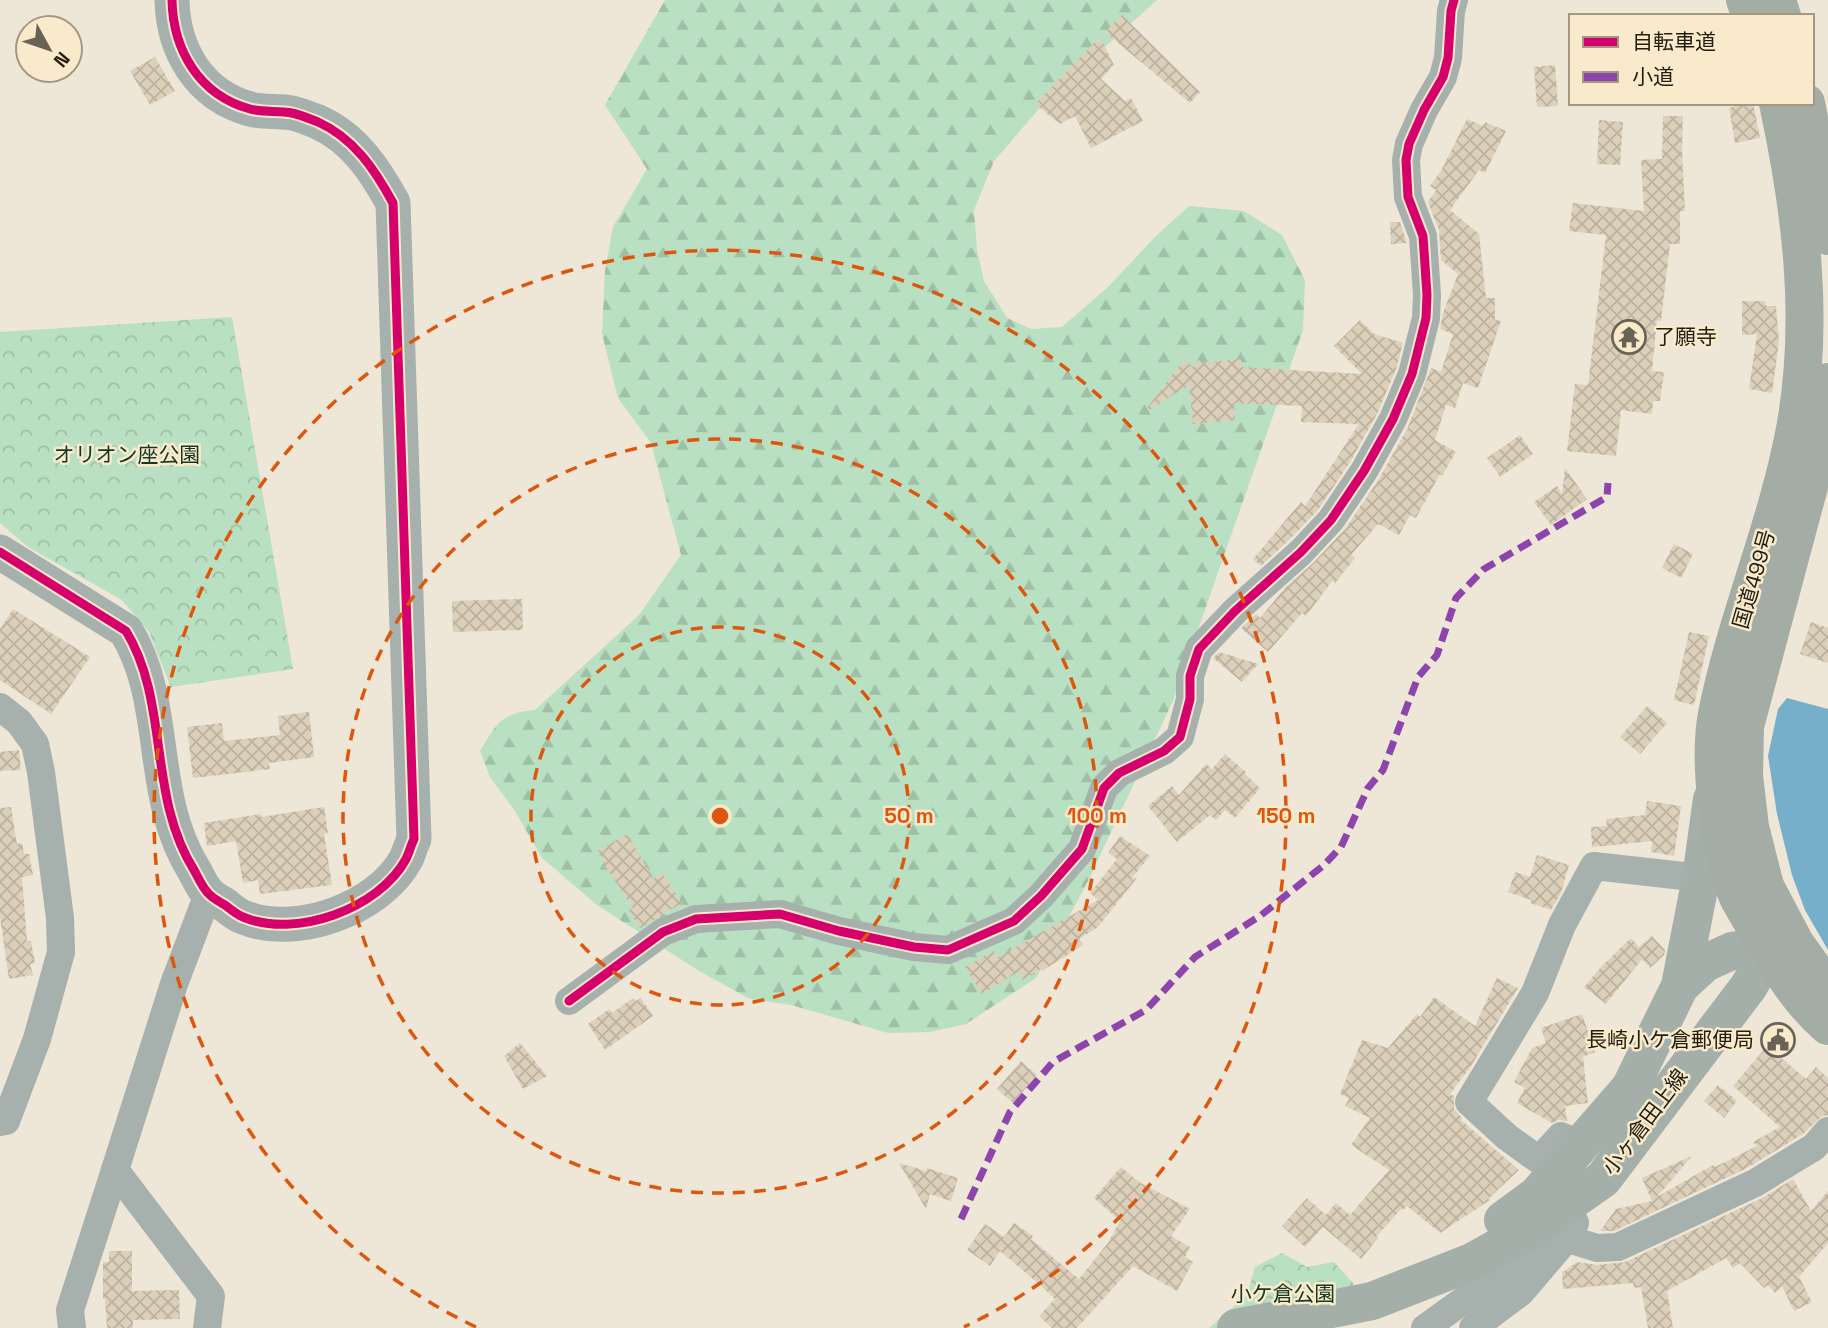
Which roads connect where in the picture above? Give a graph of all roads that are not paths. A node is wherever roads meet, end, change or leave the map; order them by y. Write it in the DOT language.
graph roads {
  1 [pos="172,0"];
  2 [pos="1454,0"];
  3 [pos="1778,105"];
  4 [pos="1806,105"];
  5 [pos="1828,236"];
  6 [pos="1828,382"];
  7 [pos="1809,464"];
  8 [pos="0,552"];
  9 [pos="0,707"];
  10 [pos="1714,785"];
  11 [pos="1701,878"];
  12 [pos="1765,886"];
  13 [pos="208,894"];
  14 [pos="1784,949"];
  15 [pos="1680,986"];
  16 [pos="1828,989"];
  17 [pos="569,1001"];
  18 [pos="1828,1026"];
  19 [pos="0,1122"];
  20 [pos="1828,1131"];
  21 [pos="1582,1145"];
  22 [pos="115,1170"];
  23 [pos="1603,1179"];
  24 [pos="1564,1241"];
  25 [pos="1388,1295"];
  26 [pos="72,1328"];
  27 [pos="207,1328"];
  28 [pos="1236,1328"];
  29 [pos="1417,1328"];
  30 [pos="1425,1328"];
  31 [pos="1473,1328"];
  1 -- 13 [label="street"];
  2 -- 17 [label="street"];
  3 -- 7 [label="highway, 国道499号"];
  4 -- 5 [label="highway"];
  6 -- 7 [label="highway, 国道499号"];
  7 -- 10 [label="highway, 国道499号"];
  7 -- 12 [label="highway, 国道499号"];
  8 -- 13 [label="street"];
  9 -- 19 [label="street"];
  10 -- 11 [label="main road, 小ヶ倉田上線"];
  10 -- 14 [label="highway, 国道499号"];
  11 -- 15 [label="main road, 小ヶ倉田上線"];
  11 -- 21 [label="street"];
  12 -- 14 [label="main road, 小ヶ倉田上線"];
  13 -- 22 [label="street"];
  14 -- 15 [label="main road, 小ヶ倉田上線"];
  14 -- 16 [label="highway, 国道499号"];
  14 -- 18 [label="highway, 国道499号"];
  14 -- 23 [label="main road, 小ヶ倉田上線"];
  15 -- 21 [label="main road, 小ヶ倉田上線"];
  20 -- 24 [label="street"];
  21 -- 25 [label="main road, 小ヶ倉田上線"];
  22 -- 26 [label="street"];
  22 -- 27 [label="street"];
  23 -- 24 [label="street"];
  23 -- 25 [label="main road, 小ヶ倉田上線"];
  24 -- 30 [label="street"];
  24 -- 31 [label="street"];
  25 -- 28 [label="main road, 小ヶ倉田上線"];
  25 -- 29 [label="street"];
}
